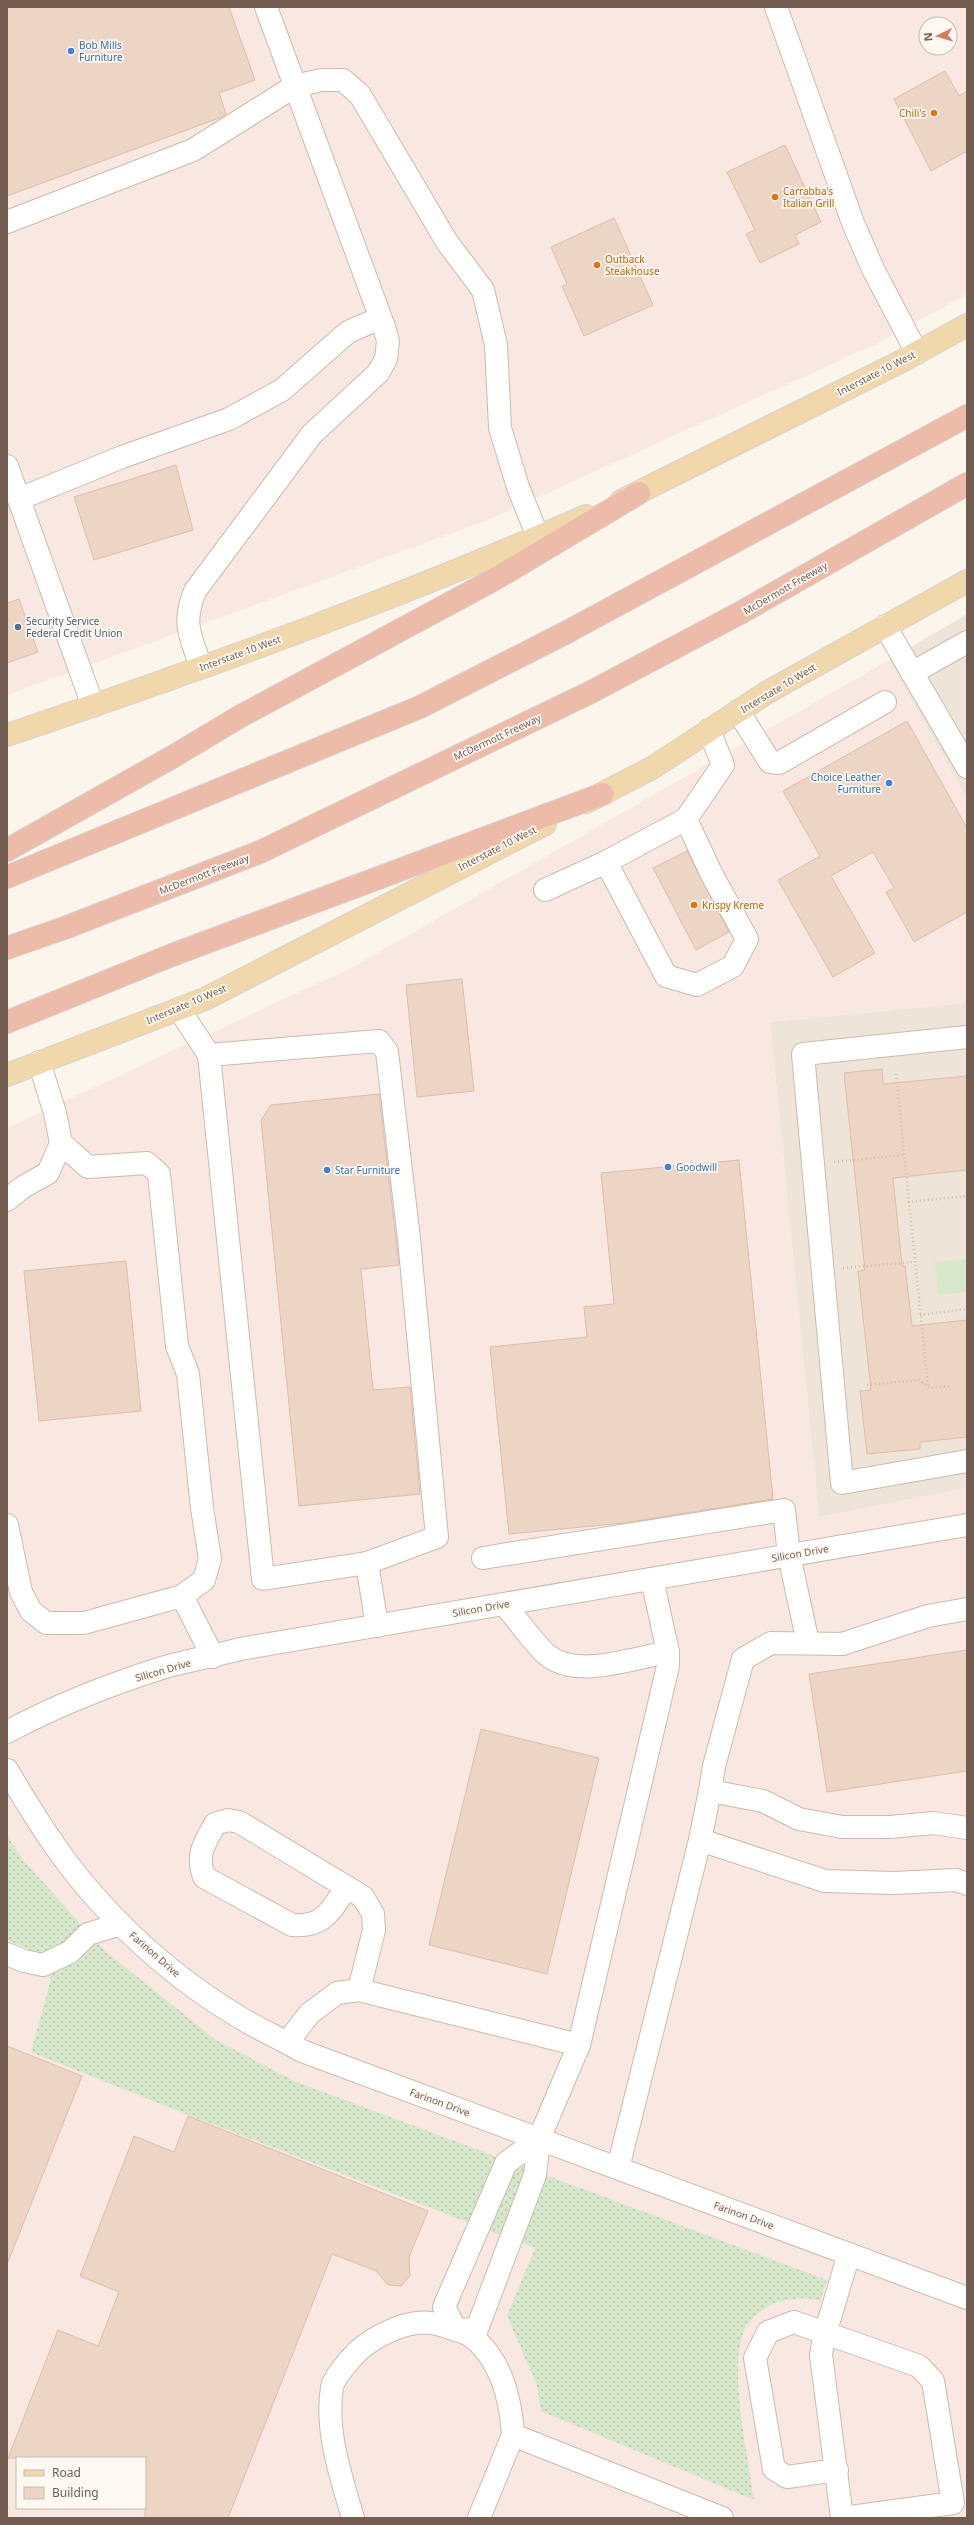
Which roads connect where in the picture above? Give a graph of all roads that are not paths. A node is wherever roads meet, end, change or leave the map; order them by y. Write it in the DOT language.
graph roads {
  1 [pos="266,7"];
  2 [pos="776,7"];
  3 [pos="295,86"];
  4 [pos="7,222"];
  5 [pos="380,318"];
  6 [pos="967,325"];
  7 [pos="917,353"];
  8 [pos="967,416"];
  9 [pos="7,466"];
  10 [pos="967,484"];
  11 [pos="639,493"];
  12 [pos="14,494"];
  13 [pos="538,537"];
  14 [pos="967,581"];
  15 [pos="885,626"];
  16 [pos="967,642"];
  17 [pos="201,667"];
  18 [pos="912,673"];
  19 [pos="884,702"];
  20 [pos="94,706"];
  21 [pos="738,711"];
  22 [pos="709,730"];
  23 [pos="7,735"];
  24 [pos="967,767"];
  25 [pos="603,794"];
  26 [pos="686,819"];
  27 [pos="7,850"];
  28 [pos="606,862"];
  29 [pos="7,877"];
  30 [pos="545,890"];
  31 [pos="7,948"];
  32 [pos="179,1009"];
  33 [pos="7,1022"];
  34 [pos="967,1037"];
  35 [pos="209,1055"];
  36 [pos="39,1062"];
  37 [pos="7,1075"];
  38 [pos="61,1143"];
  39 [pos="88,1167"];
  40 [pos="48,1173"];
  41 [pos="7,1200"];
  42 [pos="967,1461"];
  43 [pos="7,1525"];
  44 [pos="967,1525"];
  45 [pos="789,1555"];
  46 [pos="483,1558"];
  47 [pos="367,1563"];
  48 [pos="652,1579"];
  49 [pos="182,1596"];
  50 [pos="504,1604"];
  51 [pos="967,1609"];
  52 [pos="377,1626"];
  53 [pos="808,1643"];
  54 [pos="668,1652"];
  55 [pos="213,1657"];
  56 [pos="7,1732"];
  57 [pos="7,1770"];
  58 [pos="710,1791"];
  59 [pos="967,1828"];
  60 [pos="700,1840"];
  61 [pos="967,1884"];
  62 [pos="348,1887"];
  63 [pos="121,1924"];
  64 [pos="7,1954"];
  65 [pos="359,1990"];
  66 [pos="287,2043"];
  67 [pos="579,2045"];
  68 [pos="539,2139"];
  69 [pos="618,2168"];
  70 [pos="849,2254"];
  71 [pos="967,2298"];
  72 [pos="456,2330"];
  73 [pos="826,2332"];
  74 [pos="512,2435"];
  75 [pos="837,2470"];
  76 [pos="353,2518"];
  77 [pos="479,2518"];
  78 [pos="722,2518"];
  79 [pos="843,2518"];
  1 -- 3 [label="street"];
  2 -- 7 [label="street"];
  3 -- 4 [label="street"];
  3 -- 5 [label="street"];
  3 -- 13 [label="street"];
  5 -- 12 [label="street"];
  5 -- 17 [label="street"];
  6 -- 7 [label="main road, Interstate 10 West"];
  7 -- 11 [label="main road, Interstate 10 West"];
  8 -- 29 [label="highway"];
  9 -- 12 [label="street"];
  10 -- 31 [label="highway, McDermott Freeway"];
  11 -- 13 [label="main road, Interstate 10 West"];
  11 -- 27 [label="highway"];
  12 -- 20 [label="street"];
  13 -- 17 [label="main road, Interstate 10 West"];
  14 -- 15 [label="main road, Interstate 10 West"];
  15 -- 18 [label="street"];
  15 -- 21 [label="main road, Interstate 10 West"];
  16 -- 18 [label="street"];
  17 -- 20 [label="main road, Interstate 10 West"];
  18 -- 24 [label="street"];
  19 -- 21 [label="street"];
  20 -- 23 [label="main road, Interstate 10 West"];
  21 -- 22 [label="main road, Interstate 10 West"];
  22 -- 25 [label="main road, Interstate 10 West"];
  22 -- 26 [label="street"];
  25 -- 32 [label="main road, Interstate 10 West"];
  25 -- 33 [label="highway"];
  26 -- 28 [label="street"];
  26 -- 28 [label="street"];
  28 -- 30 [label="street"];
  32 -- 35 [label="street"];
  32 -- 36 [label="main road, Interstate 10 West"];
  34 -- 42 [label="street"];
  35 -- 47 [label="street"];
  35 -- 47 [label="street"];
  36 -- 37 [label="main road, Interstate 10 West"];
  36 -- 38 [label="street"];
  38 -- 39 [label="street"];
  38 -- 40 [label="street"];
  39 -- 40 [label="street"];
  39 -- 49 [label="street"];
  40 -- 41 [label="street"];
  43 -- 49 [label="street"];
  44 -- 45 [label="street, Silicon Drive"];
  45 -- 46 [label="street"];
  45 -- 48 [label="street, Silicon Drive"];
  45 -- 53 [label="street"];
  47 -- 52 [label="street"];
  48 -- 50 [label="street, Silicon Drive"];
  48 -- 54 [label="street"];
  49 -- 55 [label="street"];
  50 -- 52 [label="street, Silicon Drive"];
  50 -- 54 [label="street"];
  51 -- 53 [label="street"];
  52 -- 55 [label="street, Silicon Drive"];
  53 -- 58 [label="street"];
  54 -- 67 [label="street"];
  55 -- 56 [label="street, Silicon Drive"];
  57 -- 63 [label="street, Farinon Drive"];
  58 -- 59 [label="street"];
  58 -- 60 [label="street"];
  60 -- 61 [label="street"];
  60 -- 69 [label="street"];
  62 -- 62 [label="street"];
  62 -- 65 [label="street"];
  63 -- 64 [label="street"];
  63 -- 66 [label="street, Farinon Drive"];
  65 -- 66 [label="street"];
  65 -- 67 [label="street"];
  66 -- 68 [label="street, Farinon Drive"];
  67 -- 68 [label="street"];
  68 -- 69 [label="street, Farinon Drive"];
  68 -- 72 [label="street"];
  68 -- 72 [label="street"];
  69 -- 70 [label="street, Farinon Drive"];
  70 -- 71 [label="street, Farinon Drive"];
  70 -- 73 [label="street"];
  72 -- 74 [label="street"];
  72 -- 76 [label="street"];
  73 -- 75 [label="street"];
  73 -- 75 [label="street"];
  73 -- 79 [label="street"];
  74 -- 77 [label="street"];
  74 -- 78 [label="street"];
  75 -- 79 [label="street"];
}
